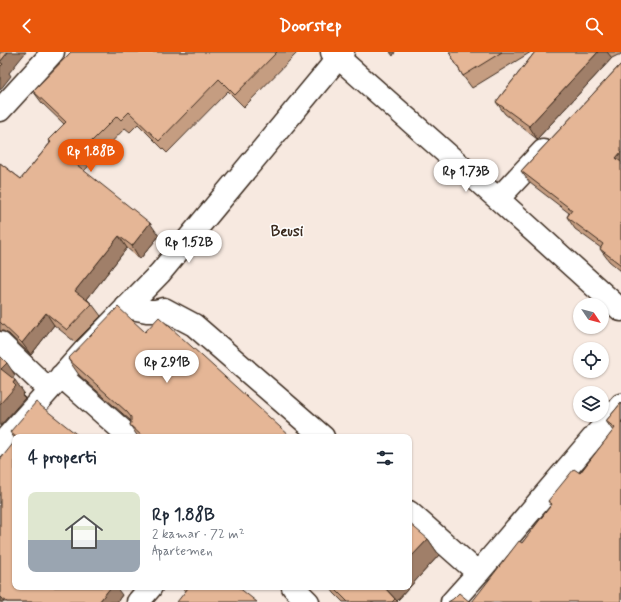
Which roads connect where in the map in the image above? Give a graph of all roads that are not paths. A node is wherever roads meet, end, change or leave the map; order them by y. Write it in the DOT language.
graph roads {
  1 [pos="53,52"];
  2 [pos="338,54"];
  3 [pos="0,110"];
  4 [pos="557,136"];
  5 [pos="498,199"];
  6 [pos="126,307"];
  7 [pos="621,310"];
  8 [pos="0,343"];
  9 [pos="55,383"];
  10 [pos="621,405"];
  11 [pos="126,434"];
  12 [pos="320,434"];
  13 [pos="0,445"];
  14 [pos="412,515"];
  15 [pos="478,573"];
  16 [pos="148,590"];
  17 [pos="296,590"];
  18 [pos="138,602"];
  19 [pos="308,602"];
  20 [pos="452,602"];
  1 -- 3 [label="street"];
  2 -- 5 [label="street"];
  2 -- 6 [label="street"];
  4 -- 5 [label="street"];
  5 -- 7 [label="street"];
  6 -- 9 [label="street"];
  6 -- 12 [label="street"];
  8 -- 9 [label="street"];
  9 -- 11 [label="street"];
  9 -- 13 [label="street"];
  10 -- 15 [label="street"];
  14 -- 15 [label="street"];
  15 -- 20 [label="street"];
  16 -- 18 [label="street"];
  17 -- 19 [label="street"];
}
